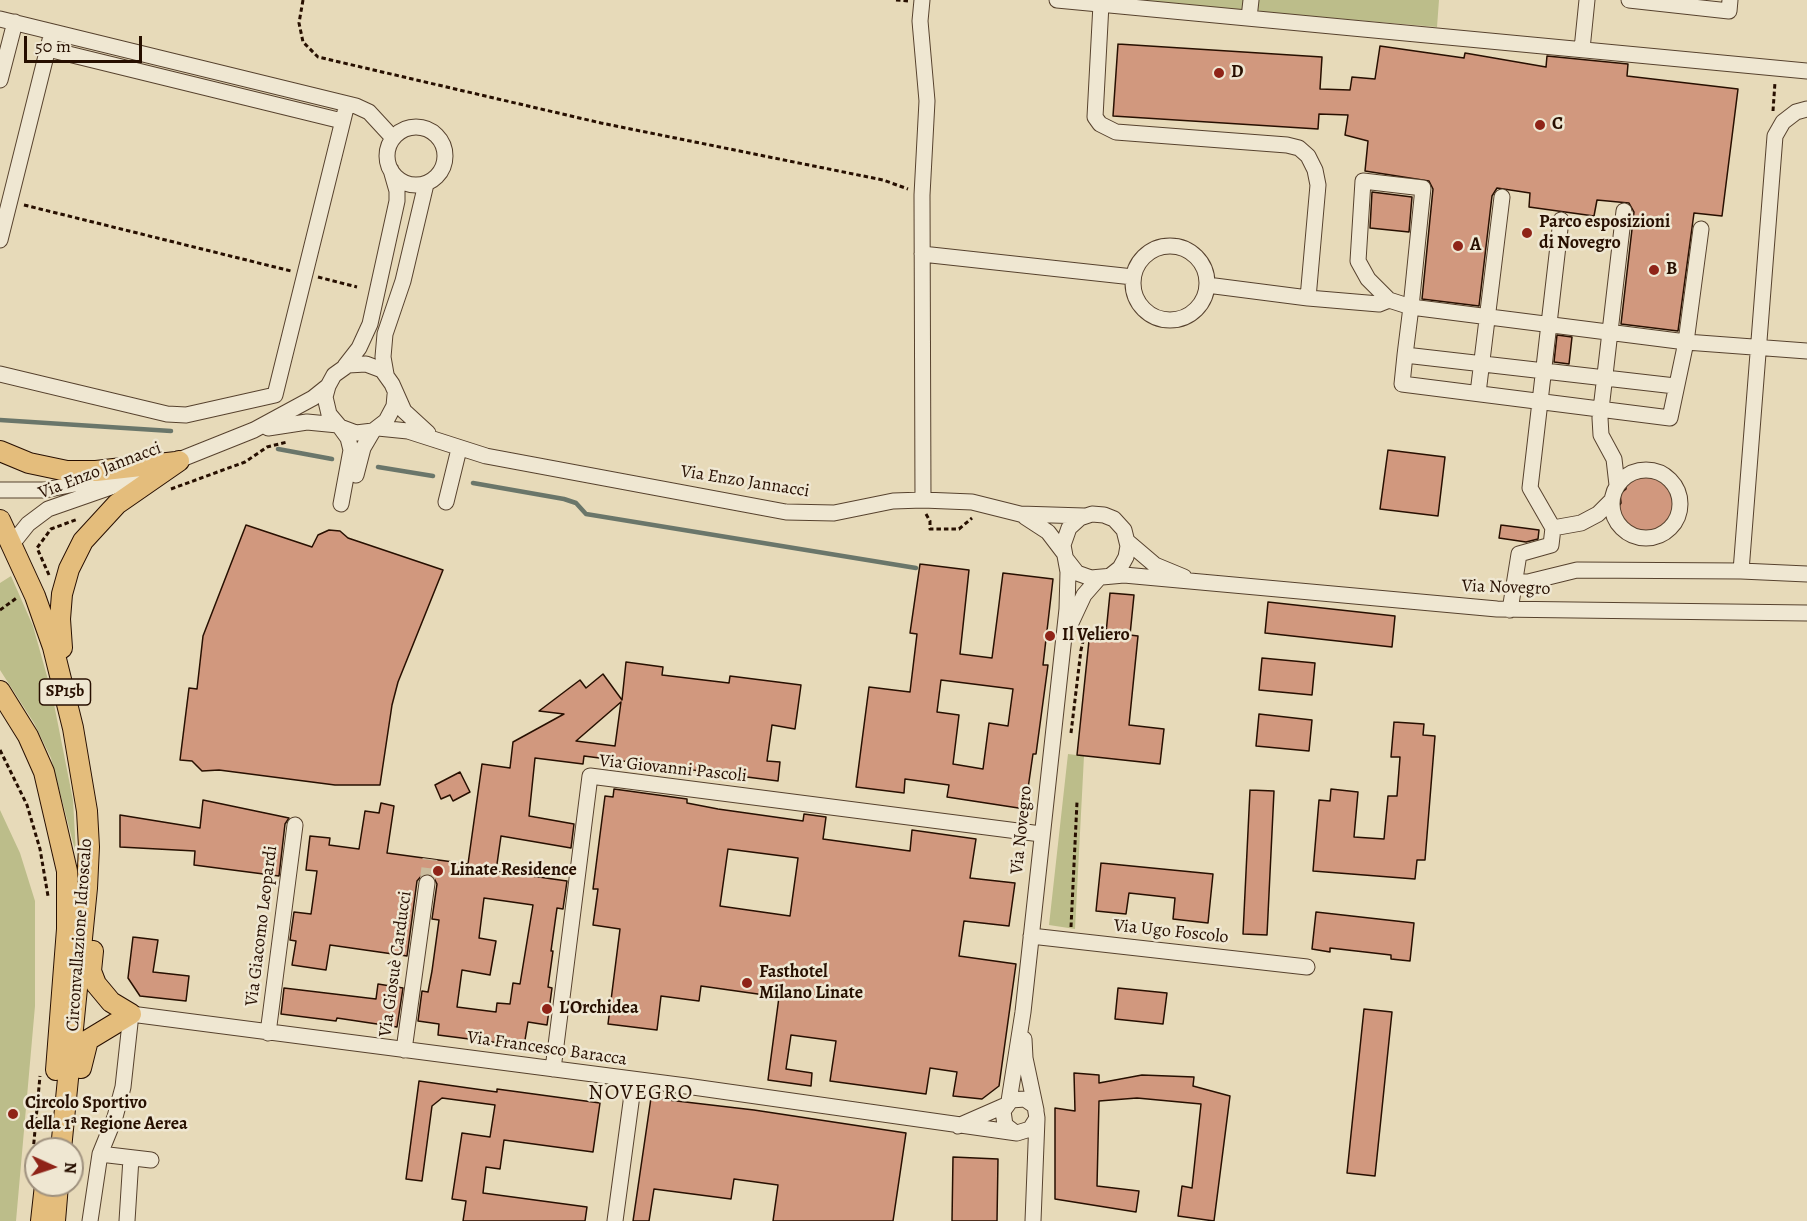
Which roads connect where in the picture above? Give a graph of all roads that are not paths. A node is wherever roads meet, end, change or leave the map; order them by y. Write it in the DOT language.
graph roads {
  1 [pos="922,0"];
  2 [pos="1057,0"];
  3 [pos="1251,0"];
  4 [pos="1587,0"];
  5 [pos="1629,0"];
  6 [pos="1730,0"];
  7 [pos="1101,4"];
  8 [pos="1249,18"];
  9 [pos="7,21"];
  10 [pos="52,32"];
  11 [pos="5,38"];
  12 [pos="48,49"];
  13 [pos="1581,49"];
  14 [pos="1807,71"];
  15 [pos="0,80"];
  16 [pos="347,104"];
  17 [pos="1807,110"];
  18 [pos="342,121"];
  19 [pos="393,138"];
  20 [pos="391,170"];
  21 [pos="426,184"];
  22 [pos="1502,197"];
  23 [pos="1624,211"];
  24 [pos="1561,220"];
  25 [pos="1701,229"];
  26 [pos="0,240"];
  27 [pos="922,254"];
  28 [pos="1132,277"];
  29 [pos="1207,285"];
  30 [pos="1308,298"];
  31 [pos="1389,300"];
  32 [pos="1411,308"];
  33 [pos="1488,317"];
  34 [pos="1548,325"];
  35 [pos="1609,333"];
  36 [pos="1686,342"];
  37 [pos="1759,348"];
  38 [pos="1807,351"];
  39 [pos="1405,355"];
  40 [pos="1482,364"];
  41 [pos="345,366"];
  42 [pos="1542,371"];
  43 [pos="0,374"];
  44 [pos="386,374"];
  45 [pos="1604,378"];
  46 [pos="328,386"];
  47 [pos="1675,386"];
  48 [pos="1478,393"];
  49 [pos="395,395"];
  50 [pos="1539,401"];
  51 [pos="1601,409"];
  52 [pos="339,426"];
  53 [pos="375,429"];
  54 [pos="254,430"];
  55 [pos="438,441"];
  56 [pos="459,449"];
  57 [pos="0,451"];
  58 [pos="179,461"];
  59 [pos="1617,484"];
  60 [pos="0,490"];
  61 [pos="1612,500"];
  62 [pos="446,502"];
  63 [pos="921,507"];
  64 [pos="1020,514"];
  65 [pos="1084,516"];
  66 [pos="0,520"];
  67 [pos="1553,528"];
  68 [pos="1128,542"];
  69 [pos="12,544"];
  70 [pos="1065,556"];
  71 [pos="0,561"];
  72 [pos="1741,571"];
  73 [pos="1807,574"];
  74 [pos="1104,577"];
  75 [pos="1204,582"];
  76 [pos="1515,582"];
  77 [pos="1510,610"];
  78 [pos="1807,613"];
  79 [pos="1062,648"];
  80 [pos="0,691"];
  81 [pos="72,728"];
  82 [pos="295,825"];
  83 [pos="1041,834"];
  84 [pos="89,847"];
  85 [pos="427,883"];
  86 [pos="1031,936"];
  87 [pos="1307,967"];
  88 [pos="130,1014"];
  89 [pos="1022,1016"];
  90 [pos="268,1033"];
  91 [pos="404,1050"];
  92 [pos="553,1069"];
  93 [pos="634,1080"];
  94 [pos="1007,1103"];
  95 [pos="1037,1113"];
  96 [pos="958,1126"];
  97 [pos="1016,1132"];
  98 [pos="49,1137"];
  99 [pos="64,1137"];
  100 [pos="70,1137"];
  101 [pos="100,1154"];
  102 [pos="131,1158"];
  103 [pos="151,1160"];
  104 [pos="39,1197"];
  105 [pos="57,1197"];
  106 [pos="1034,1197"];
  107 [pos="41,1221"];
  108 [pos="55,1221"];
  109 [pos="90,1221"];
  110 [pos="127,1221"];
  111 [pos="615,1221"];
  112 [pos="1033,1221"];
  1 -- 27 [label="street"];
  2 -- 7 [label="street"];
  3 -- 8 [label="street"];
  4 -- 13 [label="street"];
  5 -- 6 [label="street"];
  7 -- 8 [label="street"];
  7 -- 30 [label="street"];
  8 -- 13 [label="street"];
  9 -- 10 [label="street"];
  9 -- 11 [label="street"];
  10 -- 12 [label="street"];
  10 -- 16 [label="street"];
  11 -- 15 [label="street"];
  12 -- 18 [label="street"];
  12 -- 26 [label="street"];
  13 -- 14 [label="street"];
  16 -- 18 [label="street"];
  16 -- 19 [label="street"];
  17 -- 37 [label="street"];
  18 -- 43 [label="street"];
  19 -- 20 [label="street"];
  19 -- 21 [label="street"];
  20 -- 21 [label="street"];
  20 -- 41 [label="street, Via Enzo Jannacci"];
  21 -- 44 [label="street, Via Enzo Jannacci"];
  22 -- 33 [label="street"];
  23 -- 35 [label="street"];
  24 -- 34 [label="street"];
  25 -- 36 [label="street"];
  27 -- 28 [label="street"];
  27 -- 63 [label="street"];
  28 -- 29 [label="street"];
  28 -- 29 [label="street"];
  29 -- 30 [label="street"];
  30 -- 31 [label="street"];
  31 -- 32 [label="street"];
  31 -- 32 [label="street"];
  32 -- 33 [label="street"];
  32 -- 39 [label="street"];
  33 -- 34 [label="street"];
  33 -- 40 [label="street"];
  34 -- 35 [label="street"];
  34 -- 42 [label="street"];
  35 -- 36 [label="street"];
  35 -- 45 [label="street"];
  36 -- 37 [label="street"];
  36 -- 47 [label="street"];
  37 -- 38 [label="street"];
  37 -- 72 [label="street"];
  39 -- 40 [label="street"];
  39 -- 48 [label="street"];
  40 -- 42 [label="street"];
  40 -- 48 [label="street"];
  41 -- 44 [label="street"];
  41 -- 46 [label="street, Via Enzo Jannacci"];
  42 -- 45 [label="street"];
  42 -- 50 [label="street"];
  44 -- 49 [label="street, Via Enzo Jannacci"];
  45 -- 47 [label="street"];
  45 -- 51 [label="street"];
  46 -- 52 [label="street"];
  46 -- 54 [label="street, Via Enzo Jannacci"];
  47 -- 51 [label="street"];
  48 -- 50 [label="street"];
  49 -- 53 [label="street"];
  49 -- 55 [label="street, Via Enzo Jannacci"];
  50 -- 51 [label="street"];
  50 -- 67 [label="street"];
  51 -- 59 [label="street"];
  52 -- 53 [label="street, Via Enzo Jannacci"];
  52 -- 53 [label="street"];
  52 -- 54 [label="street, Via Enzo Jannacci"];
  53 -- 55 [label="street, Via Enzo Jannacci"];
  54 -- 58 [label="street, Via Enzo Jannacci"];
  55 -- 56 [label="street, Via Enzo Jannacci"];
  56 -- 62 [label="street"];
  56 -- 63 [label="street, Via Enzo Jannacci"];
  57 -- 58 [label="main road"];
  58 -- 60 [label="street, Via Enzo Jannacci"];
  58 -- 69 [label="street, Via Enzo Jannacci"];
  58 -- 81 [label="main road"];
  59 -- 61 [label="street"];
  59 -- 61 [label="street"];
  61 -- 67 [label="street"];
  63 -- 64 [label="street, Via Enzo Jannacci"];
  64 -- 65 [label="street, Via Enzo Jannacci"];
  64 -- 70 [label="street"];
  65 -- 68 [label="street, Via Novegro"];
  65 -- 70 [label="street, Via Novegro"];
  66 -- 69 [label="main road, Circonvallazione Idroscalo / SP15b"];
  67 -- 76 [label="street"];
  68 -- 74 [label="street, Via Novegro"];
  68 -- 75 [label="street, Via Novegro"];
  69 -- 71 [label="main road"];
  69 -- 81 [label="main road, Circonvallazione Idroscalo / SP15b"];
  70 -- 74 [label="street, Via Novegro"];
  70 -- 79 [label="street, Via Novegro"];
  72 -- 73 [label="street"];
  72 -- 76 [label="street"];
  74 -- 75 [label="street, Via Novegro"];
  74 -- 79 [label="street, Via Novegro"];
  75 -- 77 [label="street, Via Novegro"];
  76 -- 77 [label="street"];
  77 -- 78 [label="street, Via Novegro"];
  79 -- 83 [label="street, Via Novegro"];
  80 -- 98 [label="main road, Circonvallazione Idroscalo / SP15b"];
  81 -- 84 [label="main road, Circonvallazione Idroscalo / SP15b"];
  82 -- 90 [label="street, Via Giacomo Leopardi"];
  83 -- 86 [label="street, Via Novegro"];
  83 -- 92 [label="street, Via Giovanni Pascoli"];
  84 -- 88 [label="main road"];
  84 -- 99 [label="main road, Circonvallazione Idroscalo / SP15b"];
  85 -- 91 [label="street, Via Giosuè Carducci"];
  86 -- 87 [label="street, Via Ugo Foscolo"];
  86 -- 89 [label="street, Via Novegro"];
  88 -- 90 [label="street, Via Francesco Baracca"];
  88 -- 100 [label="main road"];
  88 -- 101 [label="street"];
  89 -- 94 [label="street, Via Novegro"];
  89 -- 95 [label="street, Via Novegro"];
  90 -- 91 [label="street, Via Francesco Baracca"];
  91 -- 92 [label="street, Via Francesco Baracca"];
  92 -- 93 [label="street, Via Francesco Baracca"];
  93 -- 96 [label="street, Via Francesco Baracca"];
  93 -- 111 [label="street"];
  94 -- 95 [label="street"];
  94 -- 96 [label="street"];
  94 -- 97 [label="street"];
  95 -- 97 [label="street"];
  95 -- 106 [label="street, Via Novegro"];
  96 -- 97 [label="street, Via Francesco Baracca"];
  97 -- 106 [label="street, Via Novegro"];
  101 -- 102 [label="street"];
  101 -- 109 [label="street"];
  102 -- 103 [label="street"];
  102 -- 110 [label="street"];
  104 -- 107 [label="main road"];
  105 -- 108 [label="main road"];
  106 -- 112 [label="street, Via Novegro"];
}
